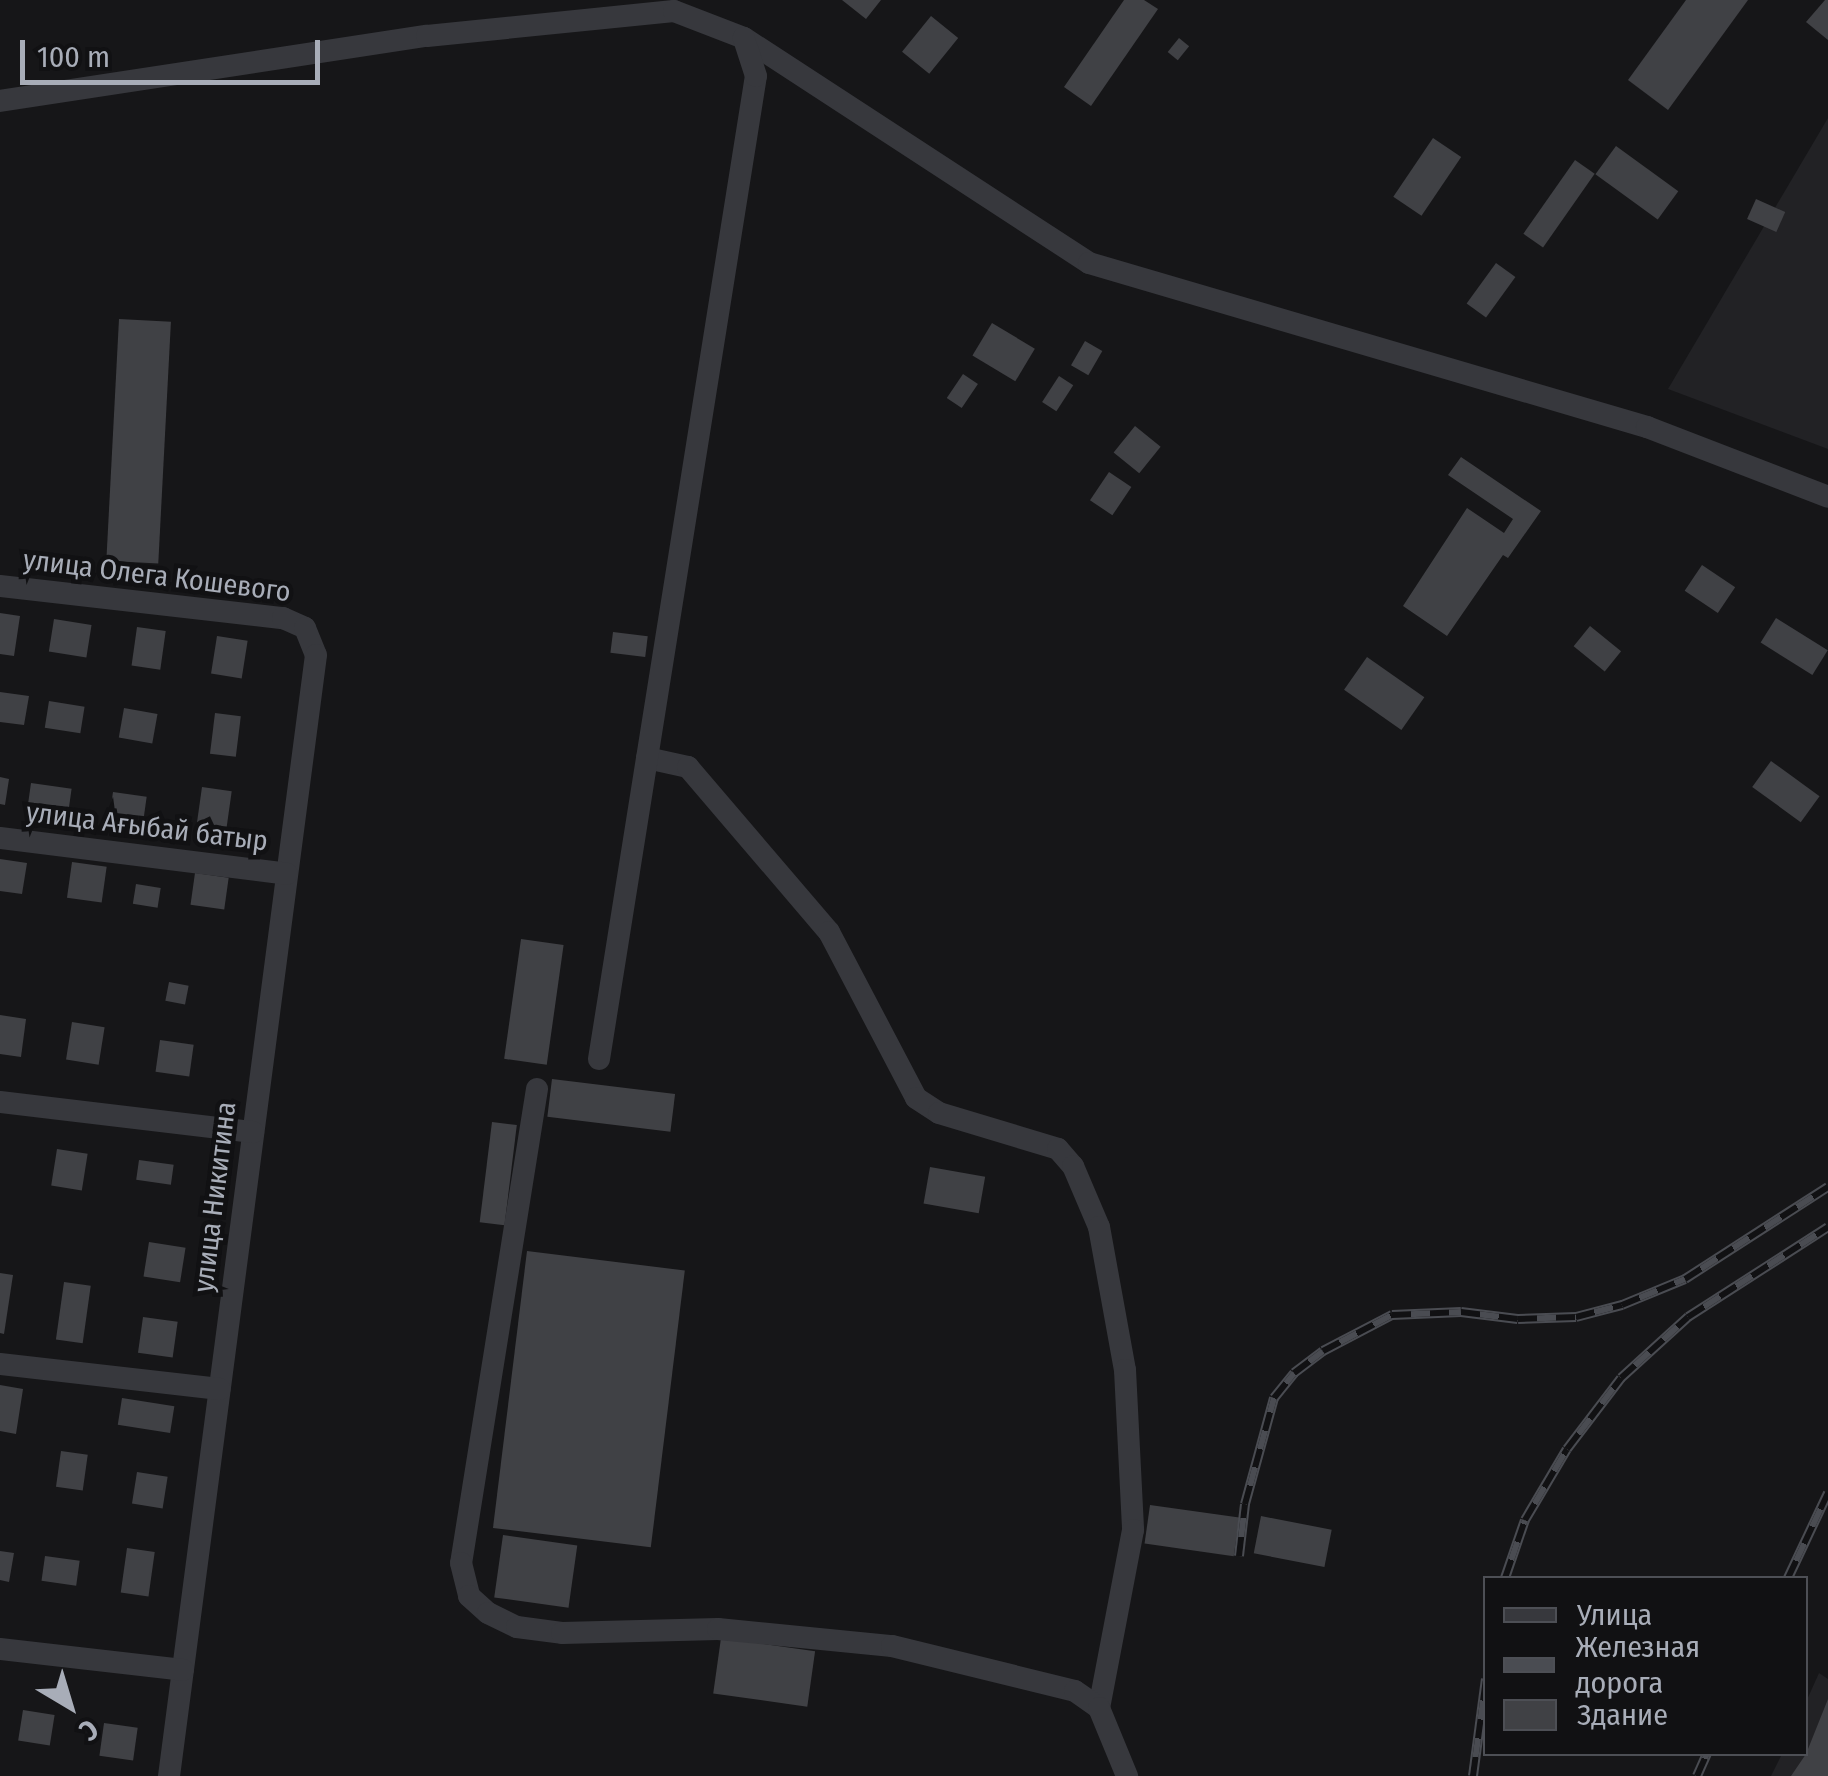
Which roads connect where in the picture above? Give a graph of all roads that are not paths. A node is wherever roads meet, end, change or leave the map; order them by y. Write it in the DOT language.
graph roads {
  1 [pos="744,38"];
  2 [pos="0,102"];
  3 [pos="1828,496"];
  4 [pos="0,586"];
  5 [pos="304,628"];
  6 [pos="647,758"];
  7 [pos="0,838"];
  8 [pos="288,874"];
  9 [pos="599,1059"];
  10 [pos="537,1089"];
  11 [pos="0,1102"];
  12 [pos="254,1132"];
  13 [pos="0,1364"];
  14 [pos="220,1389"];
  15 [pos="0,1649"];
  16 [pos="183,1670"];
  17 [pos="1098,1708"];
  18 [pos="169,1776"];
  19 [pos="1127,1776"];
  1 -- 2 [label="street"];
  1 -- 3 [label="street"];
  1 -- 6 [label="street"];
  4 -- 5 [label="street, улица Олега Кошевого"];
  5 -- 8 [label="street, улица Никитина"];
  6 -- 9 [label="street"];
  6 -- 17 [label="street"];
  7 -- 8 [label="street, улица Ағыбай батыр"];
  8 -- 12 [label="street, улица Никитина"];
  10 -- 17 [label="street"];
  11 -- 12 [label="street"];
  12 -- 14 [label="street, улица Никитина"];
  13 -- 14 [label="street"];
  14 -- 16 [label="street, улица Никитина"];
  15 -- 16 [label="street"];
  16 -- 18 [label="street, улица Никитина"];
  17 -- 19 [label="street"];
}
